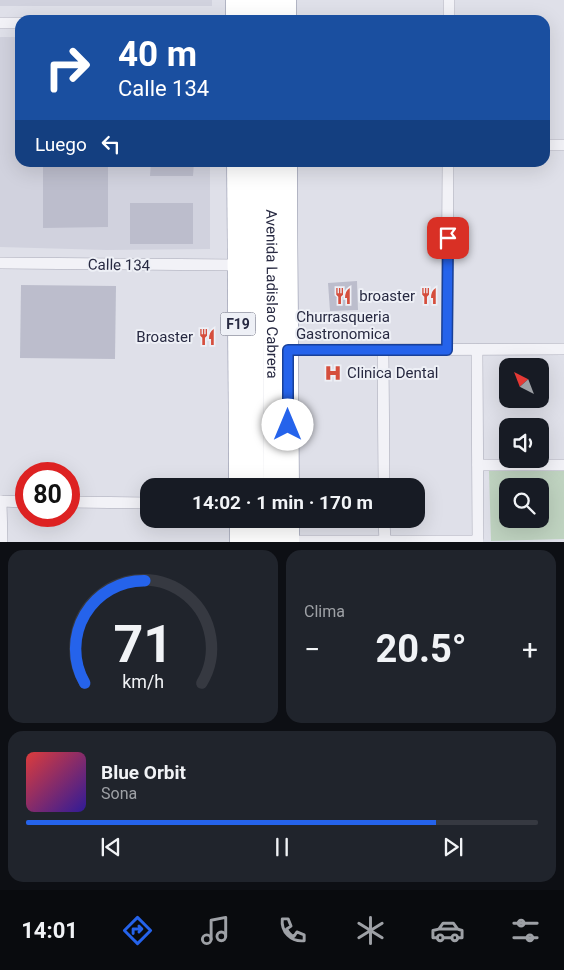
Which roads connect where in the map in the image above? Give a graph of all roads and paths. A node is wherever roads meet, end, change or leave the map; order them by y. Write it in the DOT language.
graph roads {
  1 [pos="236,0"];
  2 [pos="253,0"];
  3 [pos="270,0"];
  4 [pos="286,0"];
  5 [pos="449,0"];
  6 [pos="236,15"];
  7 [pos="253,15"];
  8 [pos="270,15"];
  9 [pos="286,15"];
  10 [pos="448,15"];
  11 [pos="0,23"];
  12 [pos="15,23"];
  13 [pos="550,144"];
  14 [pos="564,144"];
  15 [pos="237,167"];
  16 [pos="254,167"];
  17 [pos="271,167"];
  18 [pos="287,167"];
  19 [pos="448,167"];
  20 [pos="0,263"];
  21 [pos="238,265"];
  22 [pos="564,349"];
  23 [pos="288,350"];
  24 [pos="382,350"];
  25 [pos="447,350"];
  26 [pos="477,350"];
  27 [pos="478,465"];
  28 [pos="564,465"];
  29 [pos="239,478"];
  30 [pos="255,478"];
  31 [pos="273,478"];
  32 [pos="289,478"];
  33 [pos="384,478"];
  34 [pos="1,501"];
  35 [pos="15,502"];
  36 [pos="80,502"];
  37 [pos="140,503"];
  38 [pos="240,528"];
  39 [pos="256,528"];
  40 [pos="277,528"];
  41 [pos="287,528"];
  42 [pos="384,528"];
  43 [pos="2,542"];
  44 [pos="240,542"];
  45 [pos="256,542"];
  46 [pos="284,542"];
  47 [pos="384,542"];
  48 [pos="478,542"];
  1 -- 6 [label="highway"];
  2 -- 7 [label="main road"];
  3 -- 8 [label="main road"];
  4 -- 9 [label="highway"];
  5 -- 10 [label="street"];
  11 -- 12 [label="street"];
  13 -- 14 [label="street"];
  15 -- 21 [label="highway, F19"];
  16 -- 30 [label="main road, Avenida Ladislao Cabrera / F19"];
  17 -- 31 [label="main road, Avenida Ladislao Cabrera / F19"];
  18 -- 23 [label="highway, Avenida Ladislao Cabrera"];
  19 -- 25 [label="street"];
  20 -- 21 [label="street, Calle 134"];
  21 -- 29 [label="highway, F19"];
  22 -- 26 [label="street"];
  23 -- 24 [label="street"];
  23 -- 32 [label="highway, Avenida Ladislao Cabrera"];
  24 -- 25 [label="street"];
  24 -- 33 [label="street"];
  25 -- 26 [label="street"];
  26 -- 27 [label="street"];
  27 -- 28 [label="street"];
  27 -- 48 [label="street"];
  34 -- 35 [label="street"];
  34 -- 43 [label="street"];
  36 -- 37 [label="street"];
  38 -- 44 [label="highway"];
  39 -- 45 [label="main road"];
  40 -- 46 [label="main road"];
  41 -- 46 [label="highway"];
  42 -- 47 [label="street"];
  46 -- 47 [label="street"];
  47 -- 48 [label="street"];
}
